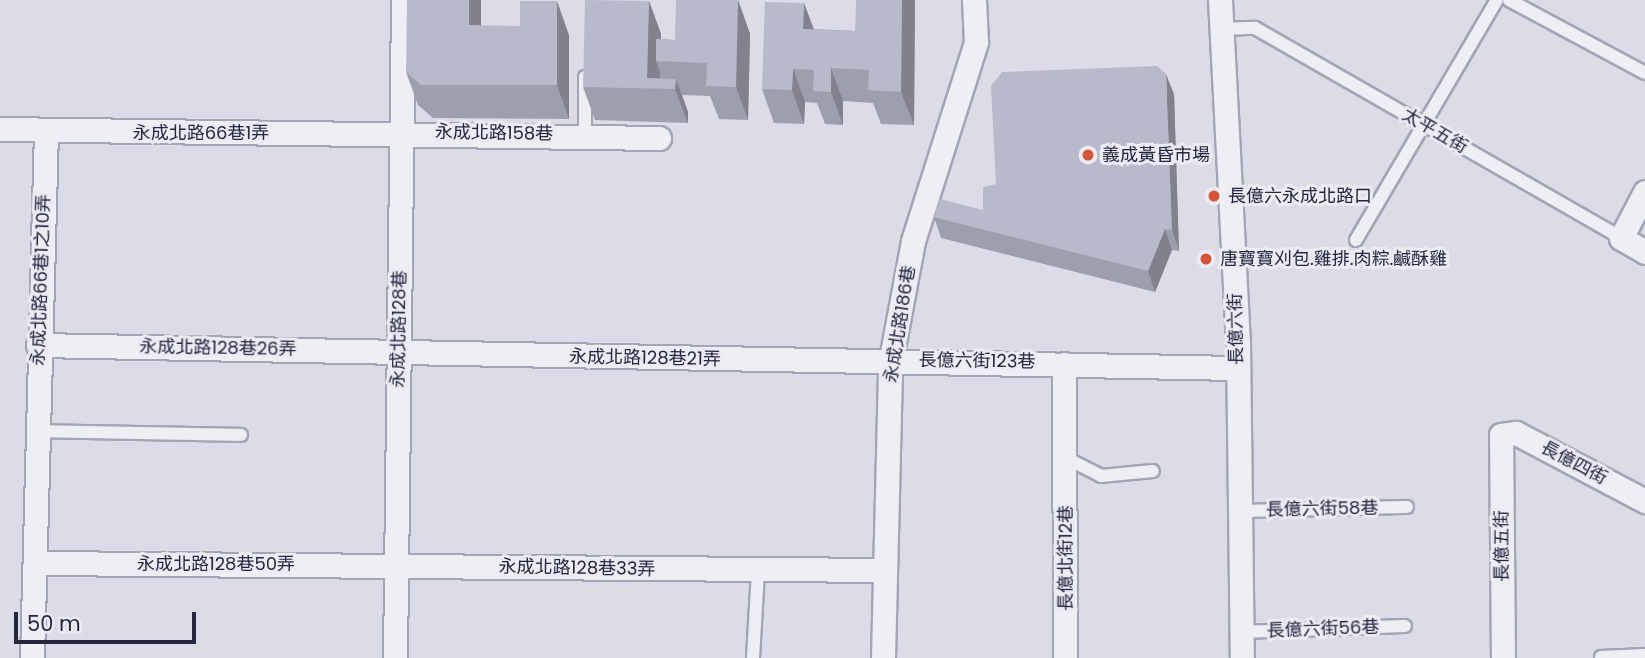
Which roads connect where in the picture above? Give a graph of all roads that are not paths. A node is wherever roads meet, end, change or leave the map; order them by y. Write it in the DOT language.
graph roads {
  1 [pos="403,0"];
  2 [pos="974,0"];
  3 [pos="1220,0"];
  4 [pos="1497,0"];
  5 [pos="1510,0"];
  6 [pos="1221,29"];
  7 [pos="585,66"];
  8 [pos="1645,73"];
  9 [pos="1423,124"];
  10 [pos="0,129"];
  11 [pos="46,130"];
  12 [pos="402,132"];
  13 [pos="585,135"];
  14 [pos="659,138"];
  15 [pos="1645,192"];
  16 [pos="1621,238"];
  17 [pos="1356,240"];
  18 [pos="1645,252"];
  19 [pos="38,345"];
  20 [pos="399,352"];
  21 [pos="890,364"];
  22 [pos="1064,364"];
  23 [pos="1236,368"];
  24 [pos="37,431"];
  25 [pos="241,435"];
  26 [pos="1501,435"];
  27 [pos="1066,458"];
  28 [pos="1153,471"];
  29 [pos="1645,501"];
  30 [pos="1407,507"];
  31 [pos="1238,511"];
  32 [pos="36,563"];
  33 [pos="397,566"];
  34 [pos="758,570"];
  35 [pos="886,570"];
  36 [pos="1405,626"];
  37 [pos="1241,632"];
  38 [pos="1645,655"];
  39 [pos="1601,657"];
  40 [pos="32,658"];
  41 [pos="395,658"];
  42 [pos="753,658"];
  43 [pos="883,658"];
  44 [pos="1065,658"];
  45 [pos="1242,658"];
  46 [pos="1503,658"];
  1 -- 12 [label="street, 永成北路128巷"];
  2 -- 21 [label="street, 永成北路186巷"];
  3 -- 6 [label="street, 長億六街"];
  4 -- 9 [label="lane"];
  5 -- 8 [label="lane"];
  6 -- 9 [label="lane, 太平五街"];
  6 -- 23 [label="street, 長億六街"];
  7 -- 13 [label="lane"];
  9 -- 16 [label="lane, 太平五街"];
  9 -- 17 [label="lane"];
  10 -- 11 [label="street, 永成北路66巷1弄"];
  11 -- 12 [label="street, 永成北路66巷1弄"];
  11 -- 19 [label="street, 永成北路66巷1之10弄"];
  12 -- 13 [label="street, 永成北路158巷"];
  12 -- 20 [label="street, 永成北路128巷"];
  13 -- 14 [label="street, 永成北路158巷"];
  15 -- 16 [label="street"];
  16 -- 18 [label="street, 太平五街"];
  19 -- 20 [label="street, 永成北路128巷26弄"];
  19 -- 24 [label="street, 永成北路66巷1之10弄"];
  20 -- 21 [label="street, 永成北路128巷21弄"];
  20 -- 33 [label="street, 永成北路128巷"];
  21 -- 22 [label="street, 長億六街123巷"];
  21 -- 35 [label="street, 永成北路186巷"];
  22 -- 23 [label="street, 長億六街123巷"];
  22 -- 27 [label="street"];
  23 -- 31 [label="street, 長億六街"];
  24 -- 25 [label="lane"];
  24 -- 32 [label="street, 永成北路66巷1之10弄"];
  26 -- 29 [label="street, 長億四街"];
  26 -- 46 [label="street, 長億五街"];
  27 -- 28 [label="lane"];
  27 -- 44 [label="street, 長億北街12巷"];
  30 -- 31 [label="lane, 長億六街58巷"];
  31 -- 37 [label="street, 長億六街"];
  32 -- 33 [label="street, 永成北路128巷50弄"];
  32 -- 40 [label="street, 永成北路66巷1之10弄"];
  33 -- 34 [label="street, 永成北路128巷33弄"];
  33 -- 41 [label="street, 永成北路128巷"];
  34 -- 35 [label="street, 永成北路128巷33弄"];
  34 -- 42 [label="lane"];
  35 -- 43 [label="street, 永成北路186巷"];
  36 -- 37 [label="lane, 長億六街56巷"];
  37 -- 45 [label="street, 長億六街"];
  38 -- 39 [label="lane"];
}
